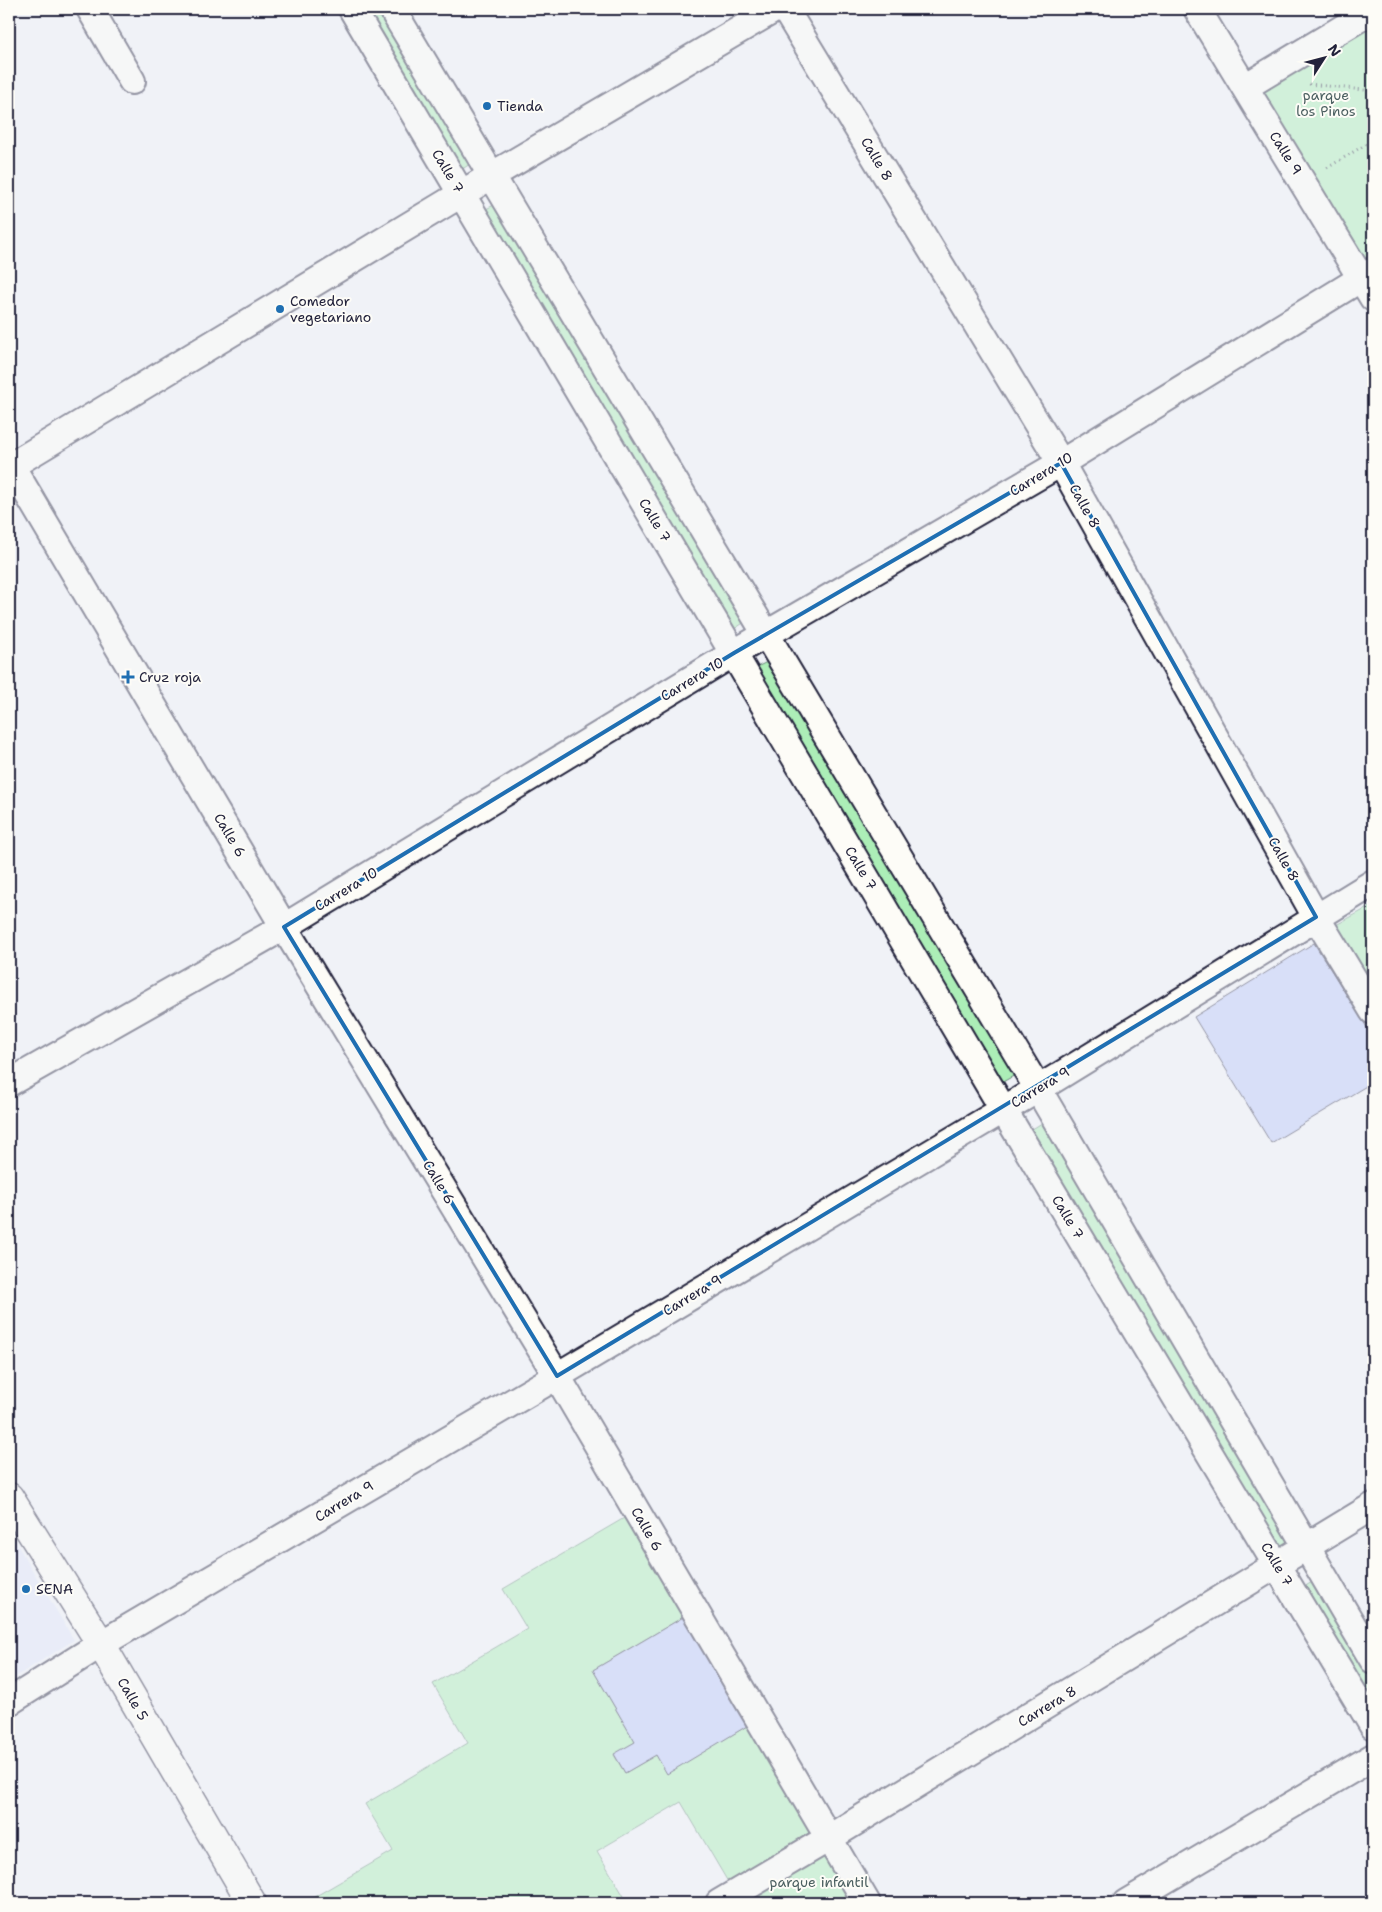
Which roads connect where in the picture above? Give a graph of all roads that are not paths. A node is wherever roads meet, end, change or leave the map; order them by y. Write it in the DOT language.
graph roads {
  1 [pos="90,9"];
  2 [pos="352,9"];
  3 [pos="392,9"];
  4 [pos="775,9"];
  5 [pos="785,9"];
  6 [pos="1197,9"];
  7 [pos="1373,10"];
  8 [pos="132,81"];
  9 [pos="1245,87"];
  10 [pos="491,176"];
  11 [pos="462,194"];
  12 [pos="1369,282"];
  13 [pos="1061,463"];
  14 [pos="10,465"];
  15 [pos="766,637"];
  16 [pos="734,653"];
  17 [pos="1373,883"];
  18 [pos="1316,917"];
  19 [pos="284,927"];
  20 [pos="1373,1011"];
  21 [pos="9,1084"];
  22 [pos="1038,1089"];
  23 [pos="1003,1109"];
  24 [pos="557,1376"];
  25 [pos="9,1497"];
  26 [pos="1373,1506"];
  27 [pos="1308,1547"];
  28 [pos="1278,1565"];
  29 [pos="101,1644"];
  30 [pos="1373,1660"];
  31 [pos="9,1702"];
  32 [pos="1373,1726"];
  33 [pos="1373,1757"];
  34 [pos="829,1838"];
  35 [pos="252,1903"];
  36 [pos="719,1903"];
  37 [pos="867,1903"];
  38 [pos="1126,1903"];
  1 -- 8 [label="street"];
  2 -- 11 [label="street, Calle 7"];
  3 -- 10 [label="street"];
  4 -- 10 [label="street"];
  5 -- 13 [label="street, Calle 8"];
  6 -- 9 [label="street, Calle 9"];
  7 -- 9 [label="street"];
  9 -- 12 [label="street, Calle 9"];
  10 -- 11 [label="street"];
  10 -- 15 [label="street"];
  11 -- 14 [label="street"];
  11 -- 16 [label="street, Calle 7"];
  12 -- 13 [label="street, Carrera 10"];
  13 -- 15 [label="street, Carrera 10"];
  13 -- 18 [label="street, Calle 8"];
  14 -- 19 [label="street, Calle 6"];
  15 -- 16 [label="street, Carrera 10"];
  15 -- 22 [label="street"];
  16 -- 19 [label="street, Carrera 10"];
  16 -- 23 [label="street, Calle 7"];
  17 -- 18 [label="street, Carrera 9"];
  18 -- 20 [label="street, Calle 8"];
  18 -- 22 [label="street, Carrera 9"];
  19 -- 21 [label="street, Carrera 10"];
  19 -- 24 [label="street, Calle 6"];
  22 -- 23 [label="street, Carrera 9"];
  22 -- 27 [label="street"];
  23 -- 24 [label="street, Carrera 9"];
  23 -- 28 [label="street, Calle 7"];
  24 -- 29 [label="street, Carrera 9"];
  24 -- 34 [label="street, Calle 6"];
  25 -- 29 [label="main road, Calle 5"];
  26 -- 27 [label="street, Carrera 8"];
  27 -- 28 [label="street, Carrera 8"];
  27 -- 30 [label="street"];
  28 -- 32 [label="street, Calle 7"];
  28 -- 34 [label="street, Carrera 8"];
  29 -- 31 [label="street, Carrera 9"];
  29 -- 35 [label="main road, Calle 5"];
  33 -- 38 [label="street"];
  34 -- 36 [label="street, Carrera 8"];
  34 -- 37 [label="street, Calle 6"];
}
